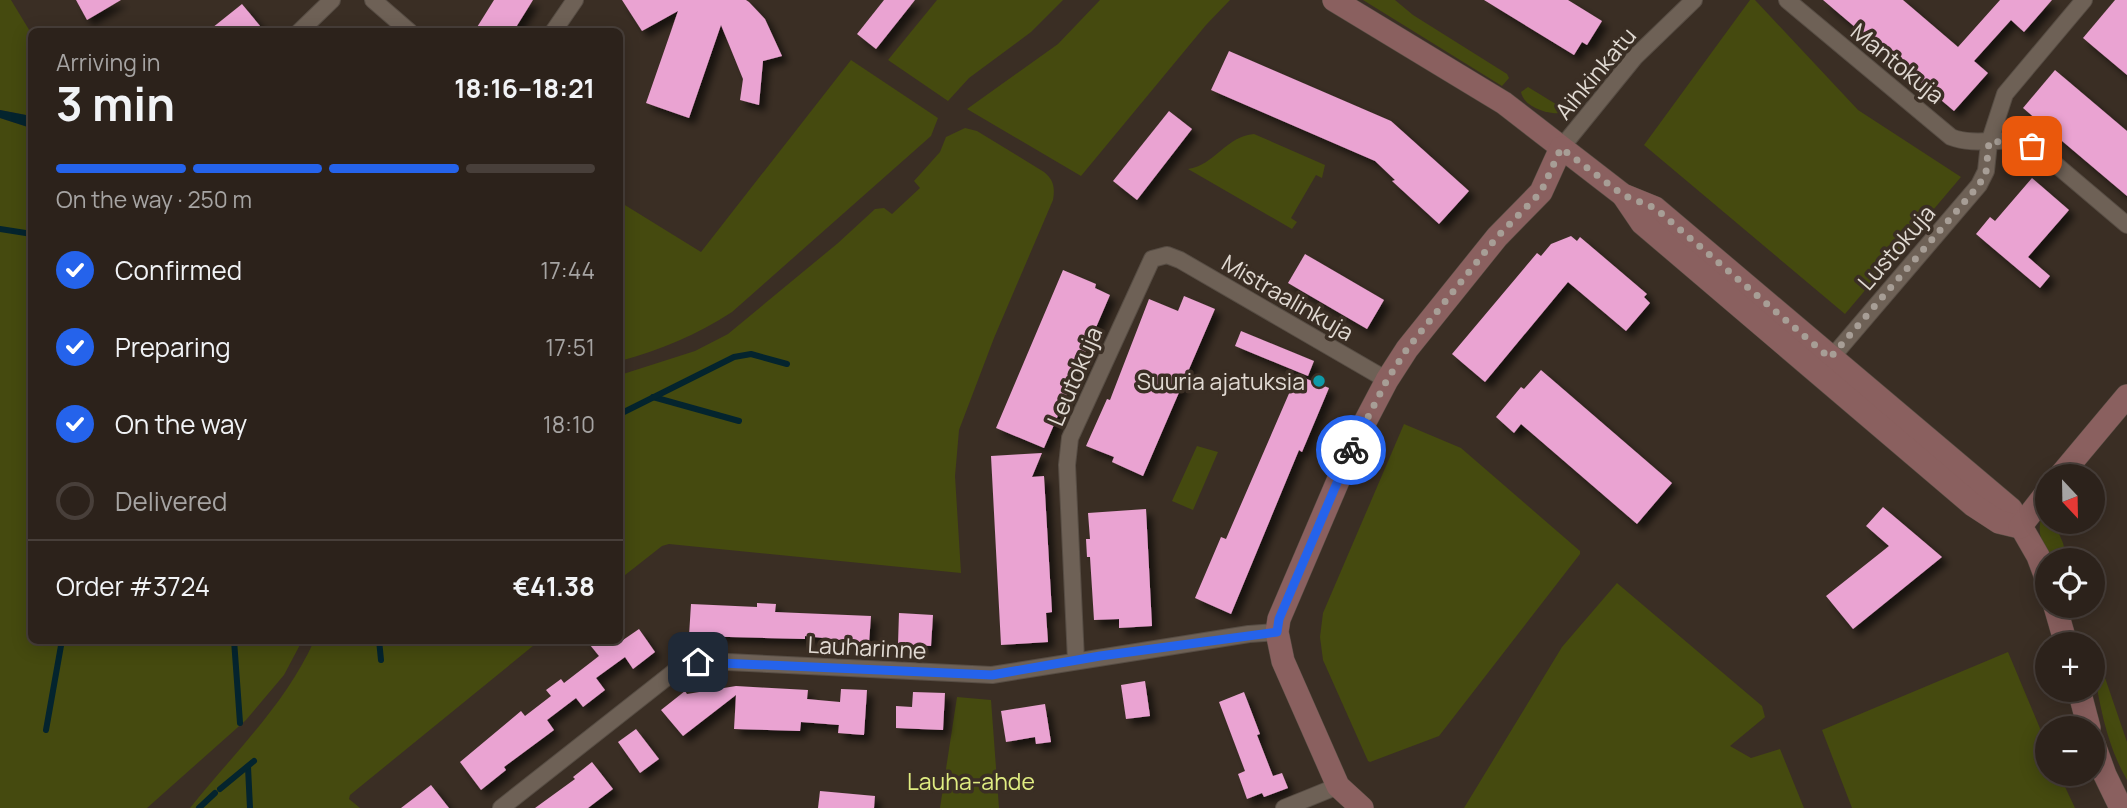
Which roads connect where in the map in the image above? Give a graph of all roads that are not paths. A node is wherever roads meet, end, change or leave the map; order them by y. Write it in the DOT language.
graph roads {
  1 [pos="332,0"];
  2 [pos="373,0"];
  3 [pos="575,0"];
  4 [pos="1334,0"];
  5 [pos="1694,0"];
  6 [pos="1787,0"];
  7 [pos="2084,0"];
  8 [pos="303,28"];
  9 [pos="405,28"];
  10 [pos="556,28"];
  11 [pos="1989,142"];
  12 [pos="1561,148"];
  13 [pos="2127,225"];
  14 [pos="1167,255"];
  15 [pos="1824,366"];
  16 [pos="1387,380"];
  17 [pos="2127,396"];
  18 [pos="2070,464"];
  19 [pos="2035,508"];
  20 [pos="2020,527"];
  21 [pos="2035,551"];
  22 [pos="1277,632"];
  23 [pos="1076,660"];
  24 [pos="2105,775"];
  25 [pos="1338,786"];
  26 [pos="2121,803"];
  27 [pos="500,808"];
  28 [pos="1284,808"];
  29 [pos="1362,808"];
  1 -- 8 [label="street"];
  2 -- 9 [label="street"];
  3 -- 10 [label="street"];
  4 -- 12 [label="main road"];
  5 -- 12 [label="street, Aihkinkatu"];
  6 -- 11 [label="street, Mantokuja"];
  7 -- 11 [label="street, Lustokuja"];
  11 -- 13 [label="street, Mantokuja"];
  11 -- 15 [label="street, Lustokuja"];
  12 -- 15 [label="main road"];
  12 -- 16 [label="main road"];
  14 -- 16 [label="street, Mistraalinkuja"];
  14 -- 23 [label="street, Leutokuja"];
  15 -- 20 [label="main road"];
  16 -- 22 [label="main road"];
  17 -- 18 [label="main road"];
  19 -- 20 [label="main road"];
  20 -- 21 [label="main road"];
  22 -- 23 [label="street, Lauharinne"];
  22 -- 25 [label="main road"];
  23 -- 27 [label="street, Lauharinne"];
  24 -- 26 [label="main road"];
  25 -- 28 [label="street"];
  25 -- 29 [label="main road"];
}
